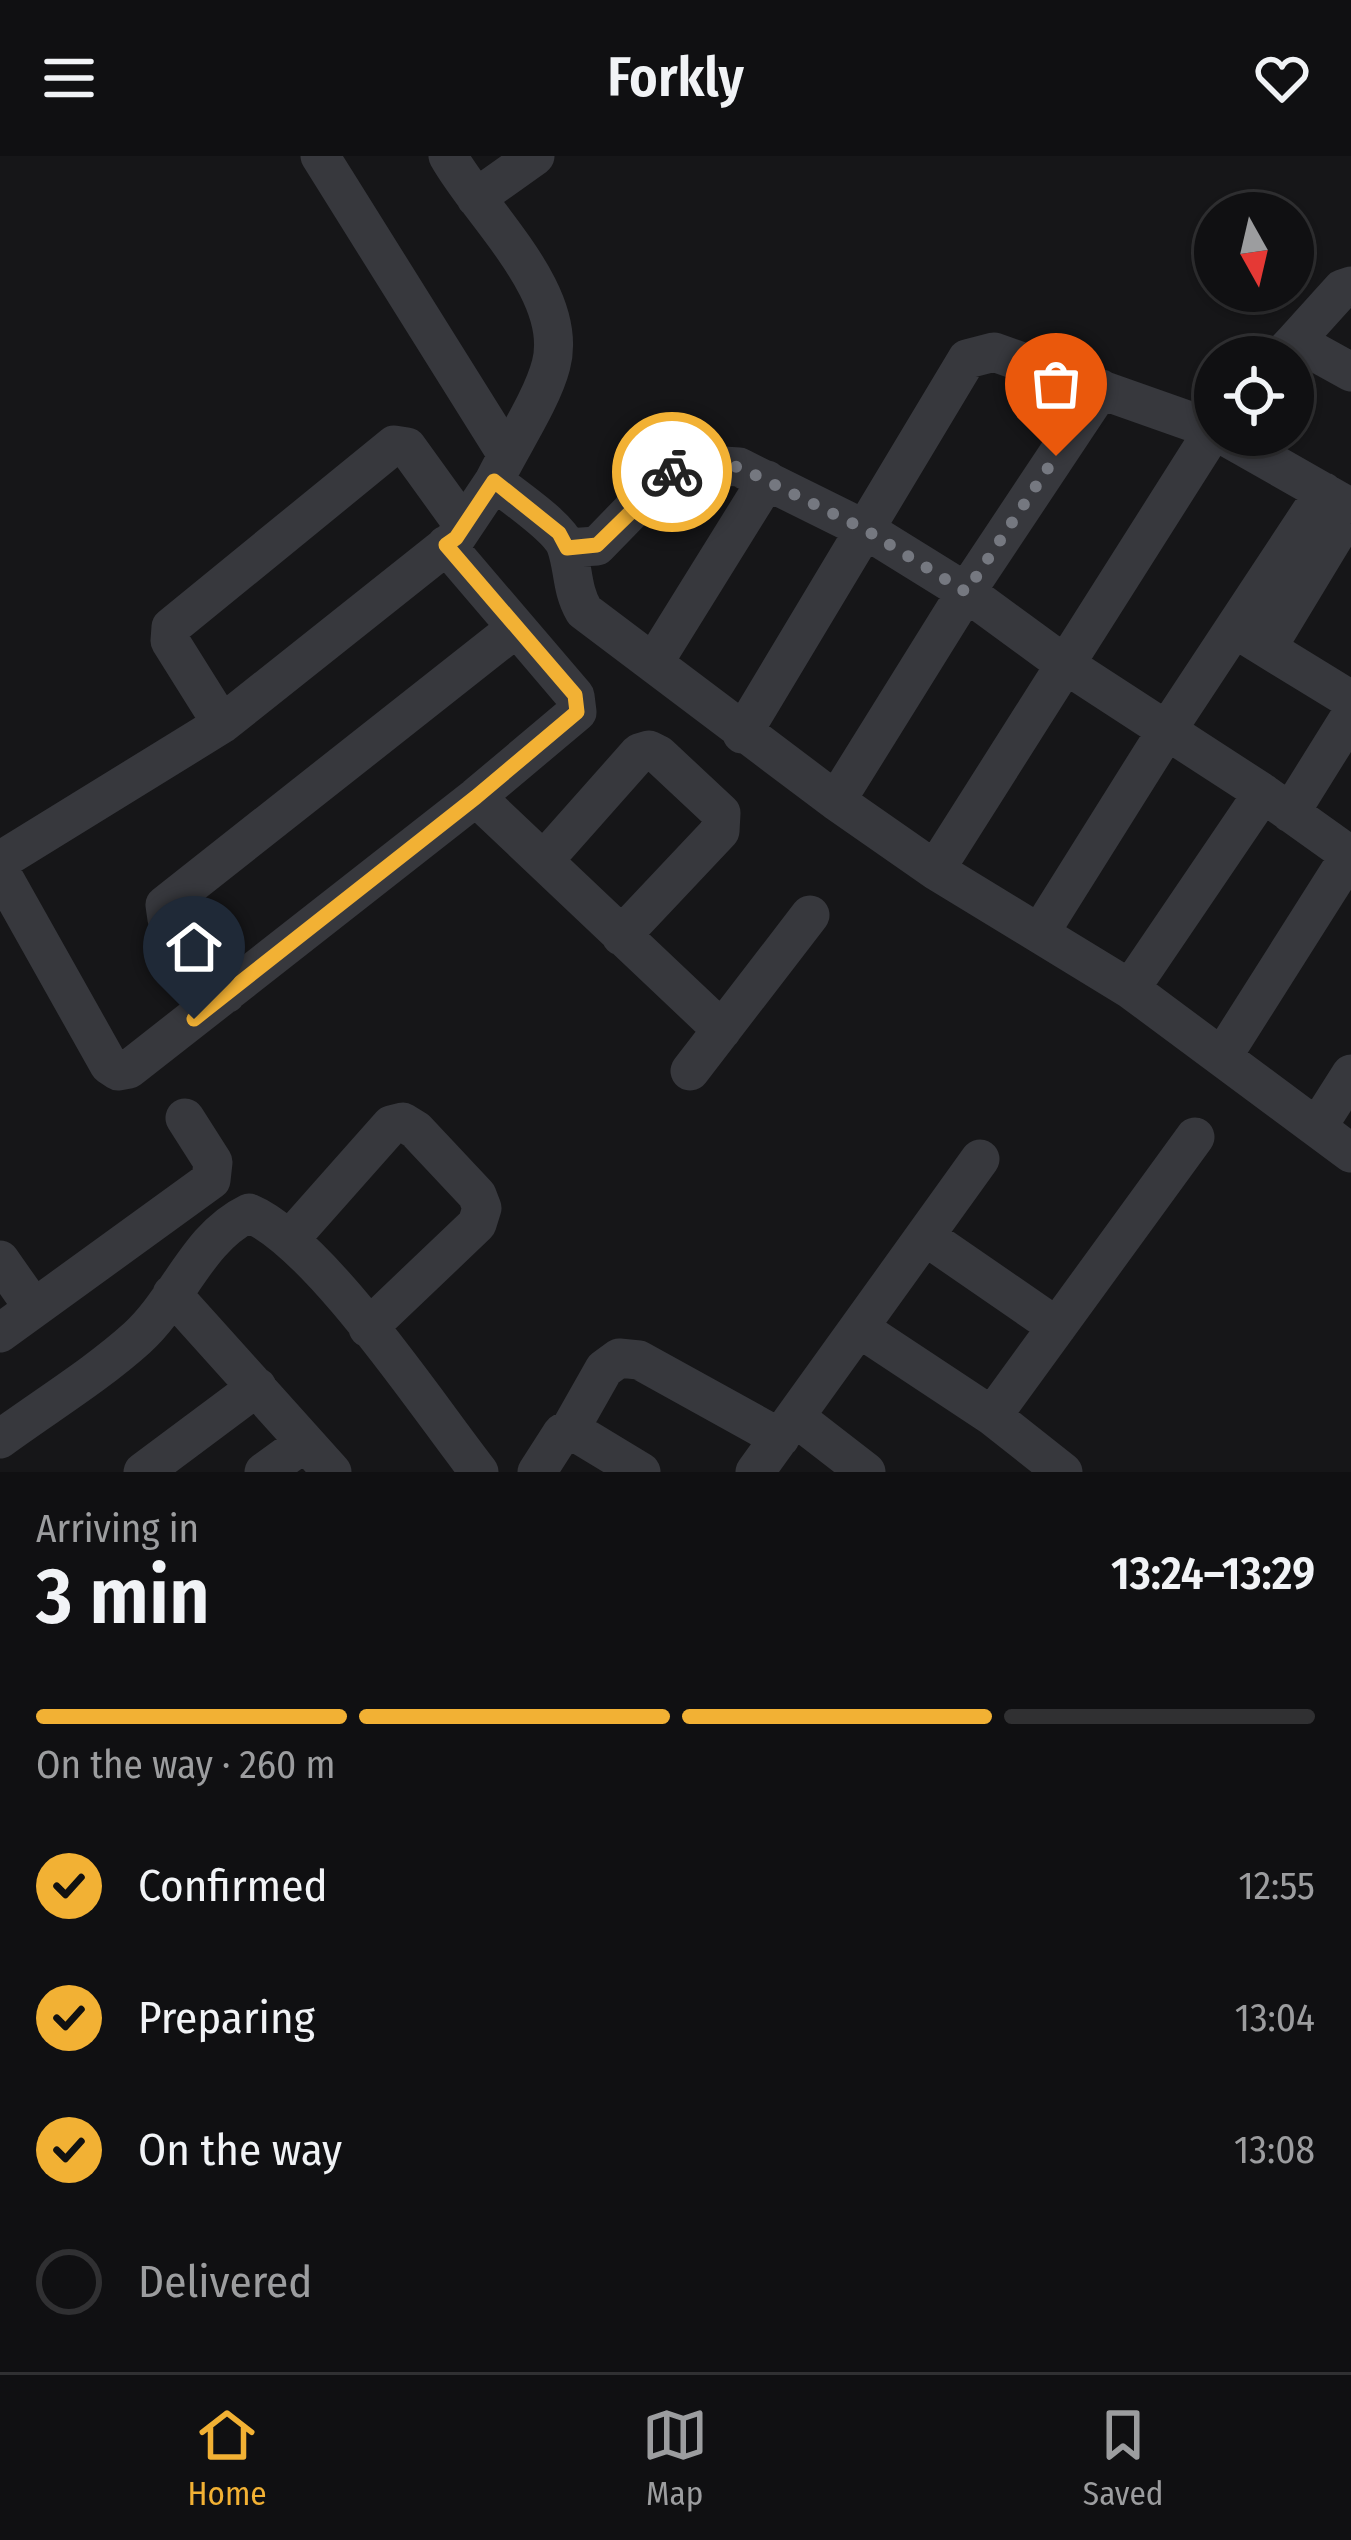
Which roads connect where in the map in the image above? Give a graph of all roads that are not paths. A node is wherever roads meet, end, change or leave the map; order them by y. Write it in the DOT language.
graph roads {
  1 [pos="320,156"];
  2 [pos="448,156"];
  3 [pos="535,156"];
  4 [pos="476,198"];
  5 [pos="1351,286"];
  6 [pos="1300,336"];
  7 [pos="1314,358"];
  8 [pos="1351,372"];
  9 [pos="1101,388"];
  10 [pos="1194,422"];
  11 [pos="1197,456"];
  12 [pos="1260,456"];
  13 [pos="767,480"];
  14 [pos="507,483"];
  15 [pos="1342,503"];
  16 [pos="866,530"];
  17 [pos="455,536"];
  18 [pos="567,548"];
  19 [pos="966,592"];
  20 [pos="516,628"];
  21 [pos="1251,639"];
  22 [pos="653,662"];
  23 [pos="1063,663"];
  24 [pos="1351,700"];
  25 [pos="1351,716"];
  26 [pos="222,724"];
  27 [pos="1167,730"];
  28 [pos="742,734"];
  29 [pos="476,797"];
  30 [pos="836,801"];
  31 [pos="1277,803"];
  32 [pos="1351,855"];
  33 [pos="545,859"];
  34 [pos="0,861"];
  35 [pos="935,870"];
  36 [pos="0,871"];
  37 [pos="810,915"];
  38 [pos="1041,932"];
  39 [pos="621,936"];
  40 [pos="1130,989"];
  41 [pos="226,994"];
  42 [pos="722,1030"];
  43 [pos="1222,1058"];
  44 [pos="690,1071"];
  45 [pos="1351,1074"];
  46 [pos="184,1118"];
  47 [pos="1318,1126"];
  48 [pos="1195,1137"];
  49 [pos="1351,1153"];
  50 [pos="980,1159"];
  51 [pos="925,1236"];
  52 [pos="289,1240"];
  53 [pos="0,1260"];
  54 [pos="172,1294"];
  55 [pos="34,1306"];
  56 [pos="1057,1327"];
  57 [pos="368,1328"];
  58 [pos="859,1328"];
  59 [pos="0,1333"];
  60 [pos="257,1387"];
  61 [pos="992,1416"];
  62 [pos="788,1427"];
  63 [pos="570,1429"];
  64 [pos="0,1439"];
  65 [pos="304,1443"];
  66 [pos="458,1464"];
  67 [pos="143,1472"];
  68 [pos="264,1472"];
  69 [pos="332,1472"];
  70 [pos="537,1472"];
  71 [pos="641,1472"];
  72 [pos="755,1472"];
  73 [pos="866,1472"];
  74 [pos="1063,1472"];
  1 -- 14 [label="street"];
  2 -- 4 [label="street"];
  3 -- 4 [label="street"];
  4 -- 14 [label="street"];
  5 -- 6 [label="street"];
  7 -- 8 [label="street"];
  9 -- 10 [label="street"];
  9 -- 16 [label="street"];
  9 -- 19 [label="street"];
  11 -- 23 [label="street"];
  12 -- 15 [label="street"];
  13 -- 16 [label="street"];
  13 -- 18 [label="street"];
  13 -- 22 [label="street"];
  14 -- 17 [label="street"];
  14 -- 18 [label="street"];
  15 -- 21 [label="street"];
  16 -- 19 [label="street"];
  16 -- 28 [label="street"];
  17 -- 20 [label="street"];
  17 -- 26 [label="street"];
  17 -- 26 [label="street"];
  18 -- 22 [label="street"];
  19 -- 23 [label="street"];
  19 -- 30 [label="street"];
  20 -- 29 [label="street"];
  20 -- 41 [label="street"];
  21 -- 24 [label="street"];
  21 -- 27 [label="street"];
  22 -- 28 [label="street"];
  23 -- 27 [label="street"];
  23 -- 35 [label="street"];
  25 -- 31 [label="street"];
  26 -- 34 [label="street"];
  27 -- 31 [label="street"];
  27 -- 38 [label="street"];
  28 -- 30 [label="street"];
  29 -- 33 [label="street"];
  29 -- 41 [label="street"];
  30 -- 35 [label="street"];
  31 -- 32 [label="street"];
  31 -- 40 [label="street"];
  32 -- 43 [label="street"];
  33 -- 39 [label="street"];
  33 -- 39 [label="street"];
  35 -- 38 [label="street"];
  36 -- 41 [label="street"];
  37 -- 42 [label="street"];
  38 -- 40 [label="street"];
  39 -- 42 [label="street"];
  40 -- 43 [label="street"];
  42 -- 44 [label="street"];
  43 -- 47 [label="street"];
  45 -- 47 [label="street"];
  46 -- 55 [label="street"];
  47 -- 49 [label="street"];
  48 -- 56 [label="street"];
  50 -- 51 [label="street"];
  51 -- 56 [label="street"];
  51 -- 58 [label="street"];
  52 -- 54 [label="street"];
  52 -- 57 [label="street"];
  52 -- 57 [label="street"];
  53 -- 55 [label="street"];
  54 -- 60 [label="street"];
  54 -- 64 [label="street"];
  55 -- 59 [label="street"];
  56 -- 61 [label="street"];
  57 -- 66 [label="street"];
  58 -- 61 [label="street"];
  58 -- 62 [label="street"];
  60 -- 65 [label="street"];
  60 -- 67 [label="street"];
  61 -- 74 [label="street"];
  62 -- 63 [label="street"];
  62 -- 72 [label="street"];
  62 -- 73 [label="street"];
  63 -- 70 [label="street"];
  63 -- 71 [label="street"];
  65 -- 68 [label="street"];
  65 -- 69 [label="street"];
}
